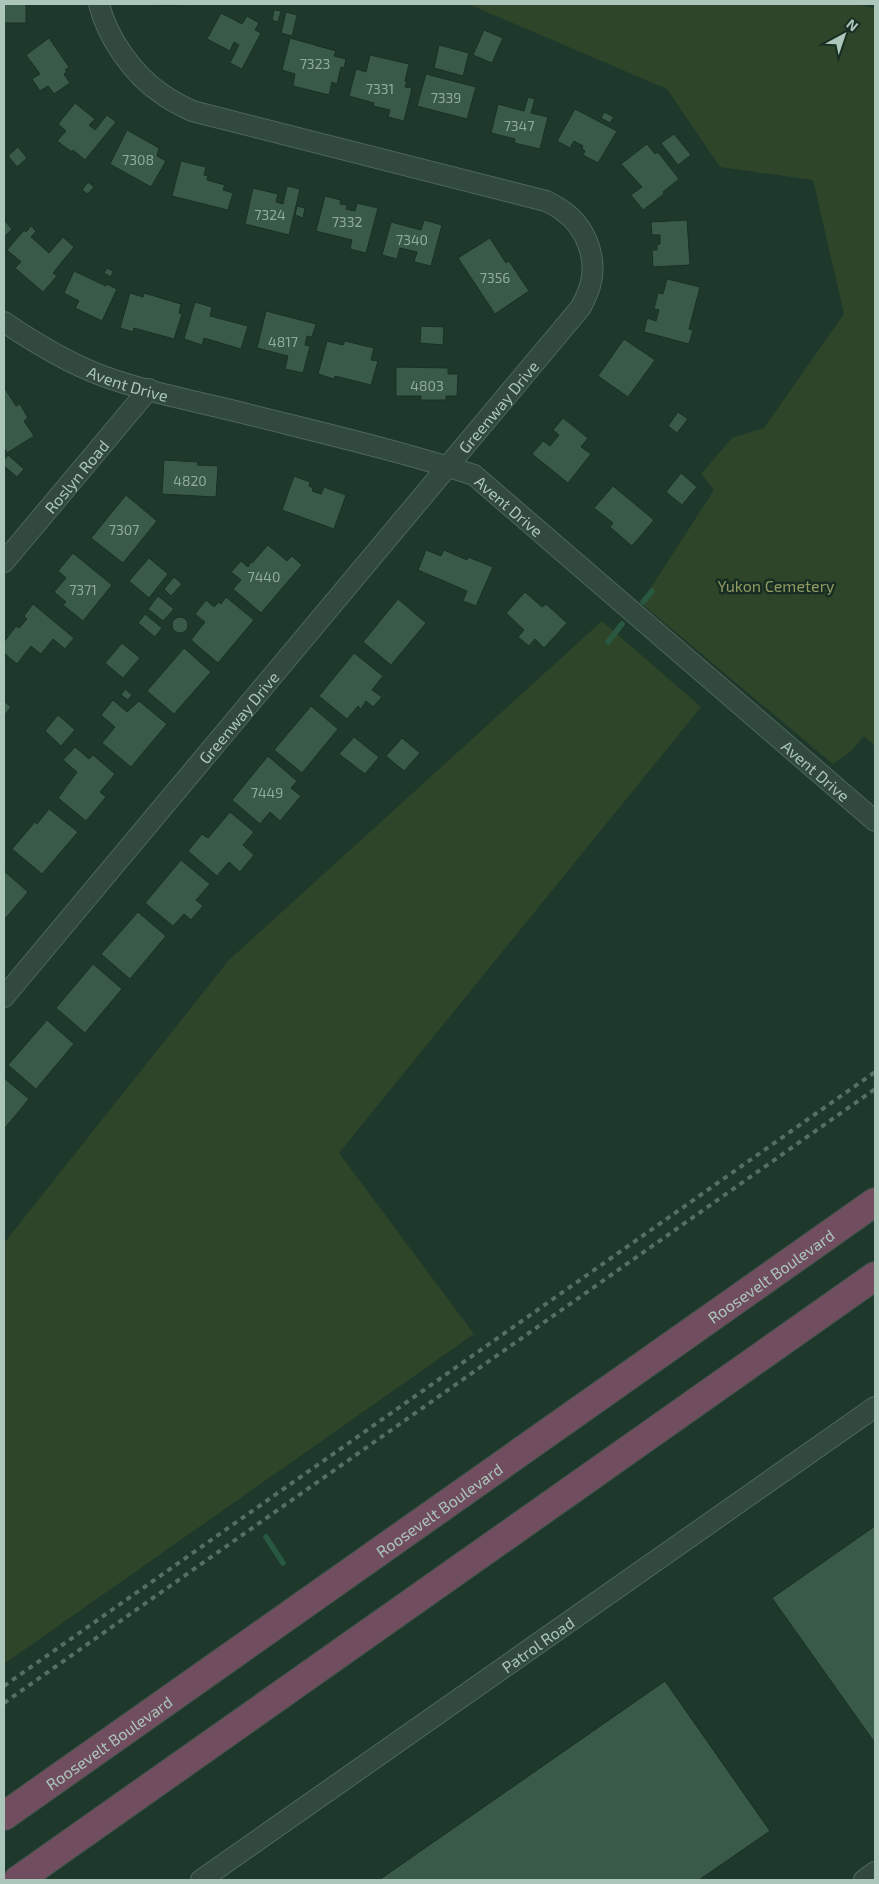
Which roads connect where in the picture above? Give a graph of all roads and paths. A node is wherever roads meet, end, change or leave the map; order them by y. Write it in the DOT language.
graph roads {
  1 [pos="99,4"];
  2 [pos="4,322"];
  3 [pos="149,389"];
  4 [pos="448,467"];
  5 [pos="4,562"];
  6 [pos="875,821"];
  7 [pos="4,997"];
  8 [pos="875,1202"];
  9 [pos="875,1276"];
  10 [pos="875,1407"];
  11 [pos="4,1816"];
  12 [pos="875,1872"];
  13 [pos="18,1880"];
  14 [pos="201,1880"];
  15 [pos="864,1880"];
  1 -- 4 [label="street, Greenway Drive"];
  2 -- 3 [label="street, Avent Drive"];
  3 -- 4 [label="street, Avent Drive"];
  3 -- 5 [label="street, Roslyn Road"];
  4 -- 6 [label="street, Avent Drive"];
  4 -- 7 [label="street, Greenway Drive"];
  8 -- 11 [label="highway, Roosevelt Boulevard"];
  9 -- 13 [label="highway"];
  10 -- 14 [label="street, Patrol Road"];
  12 -- 15 [label="street"];
}
